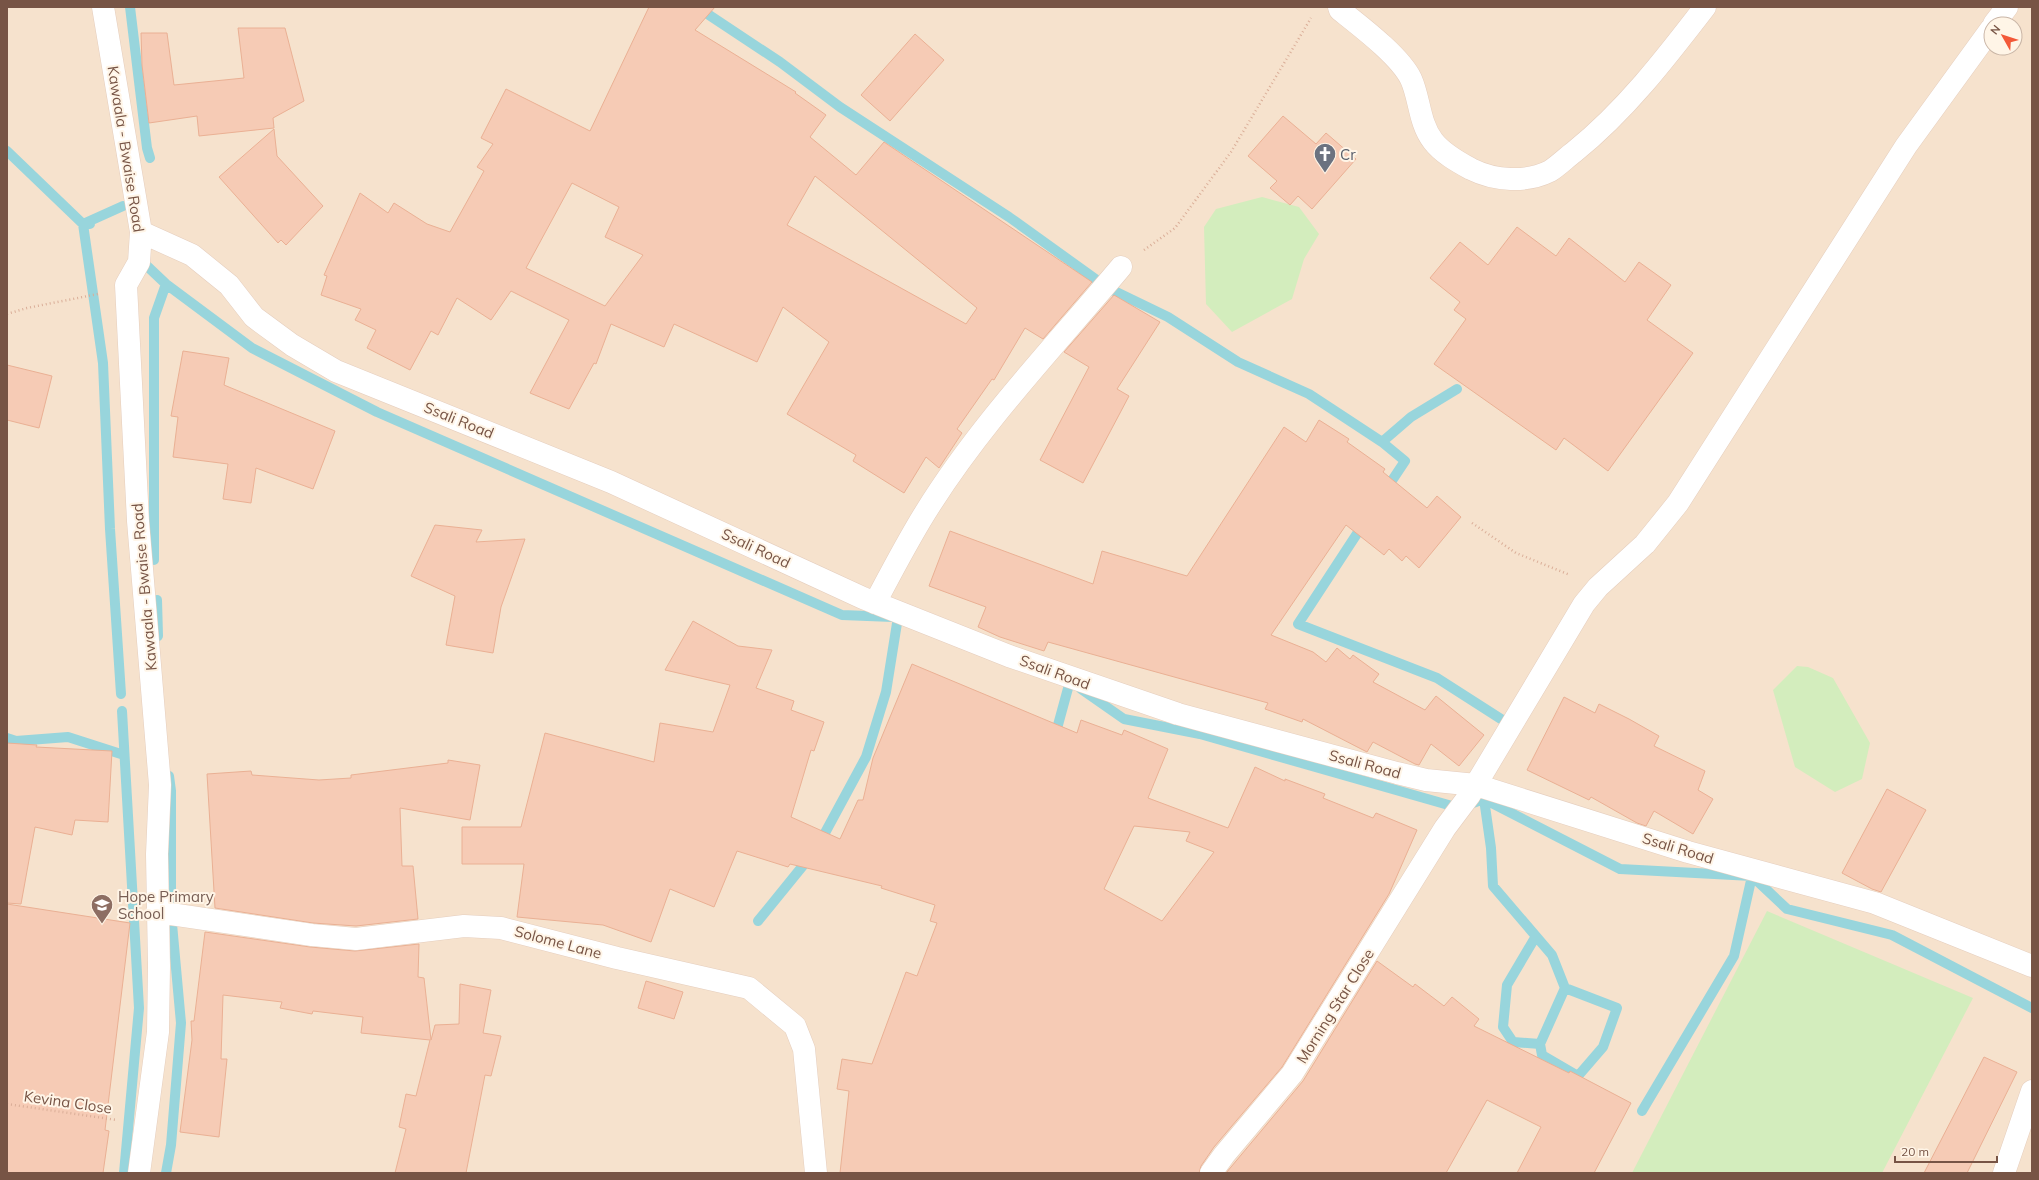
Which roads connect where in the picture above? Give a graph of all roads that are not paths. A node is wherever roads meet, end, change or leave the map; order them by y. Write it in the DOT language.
graph roads {
  1 [pos="103,7"];
  2 [pos="1339,7"];
  3 [pos="1705,7"];
  4 [pos="2006,7"];
  5 [pos="2000,16"];
  6 [pos="1983,40"];
  7 [pos="141,232"];
  8 [pos="1121,267"];
  9 [pos="875,603"];
  10 [pos="1473,790"];
  11 [pos="157,912"];
  12 [pos="2032,966"];
  13 [pos="2032,1091"];
  14 [pos="138,1173"];
  15 [pos="816,1173"];
  16 [pos="1212,1173"];
  17 [pos="2004,1173"];
  1 -- 7 [label="street, Kawaala - Bwaise Road"];
  2 -- 3 [label="street"];
  4 -- 5 [label="street"];
  6 -- 10 [label="street, Morning Star Close"];
  7 -- 9 [label="street, Ssali Road"];
  7 -- 11 [label="street, Kawaala - Bwaise Road"];
  8 -- 9 [label="street"];
  9 -- 10 [label="street, Ssali Road"];
  10 -- 12 [label="street, Ssali Road"];
  10 -- 16 [label="street, Morning Star Close"];
  11 -- 14 [label="street, Kawaala - Bwaise Road"];
  11 -- 15 [label="street, Solome Lane"];
  13 -- 17 [label="street"];
}
